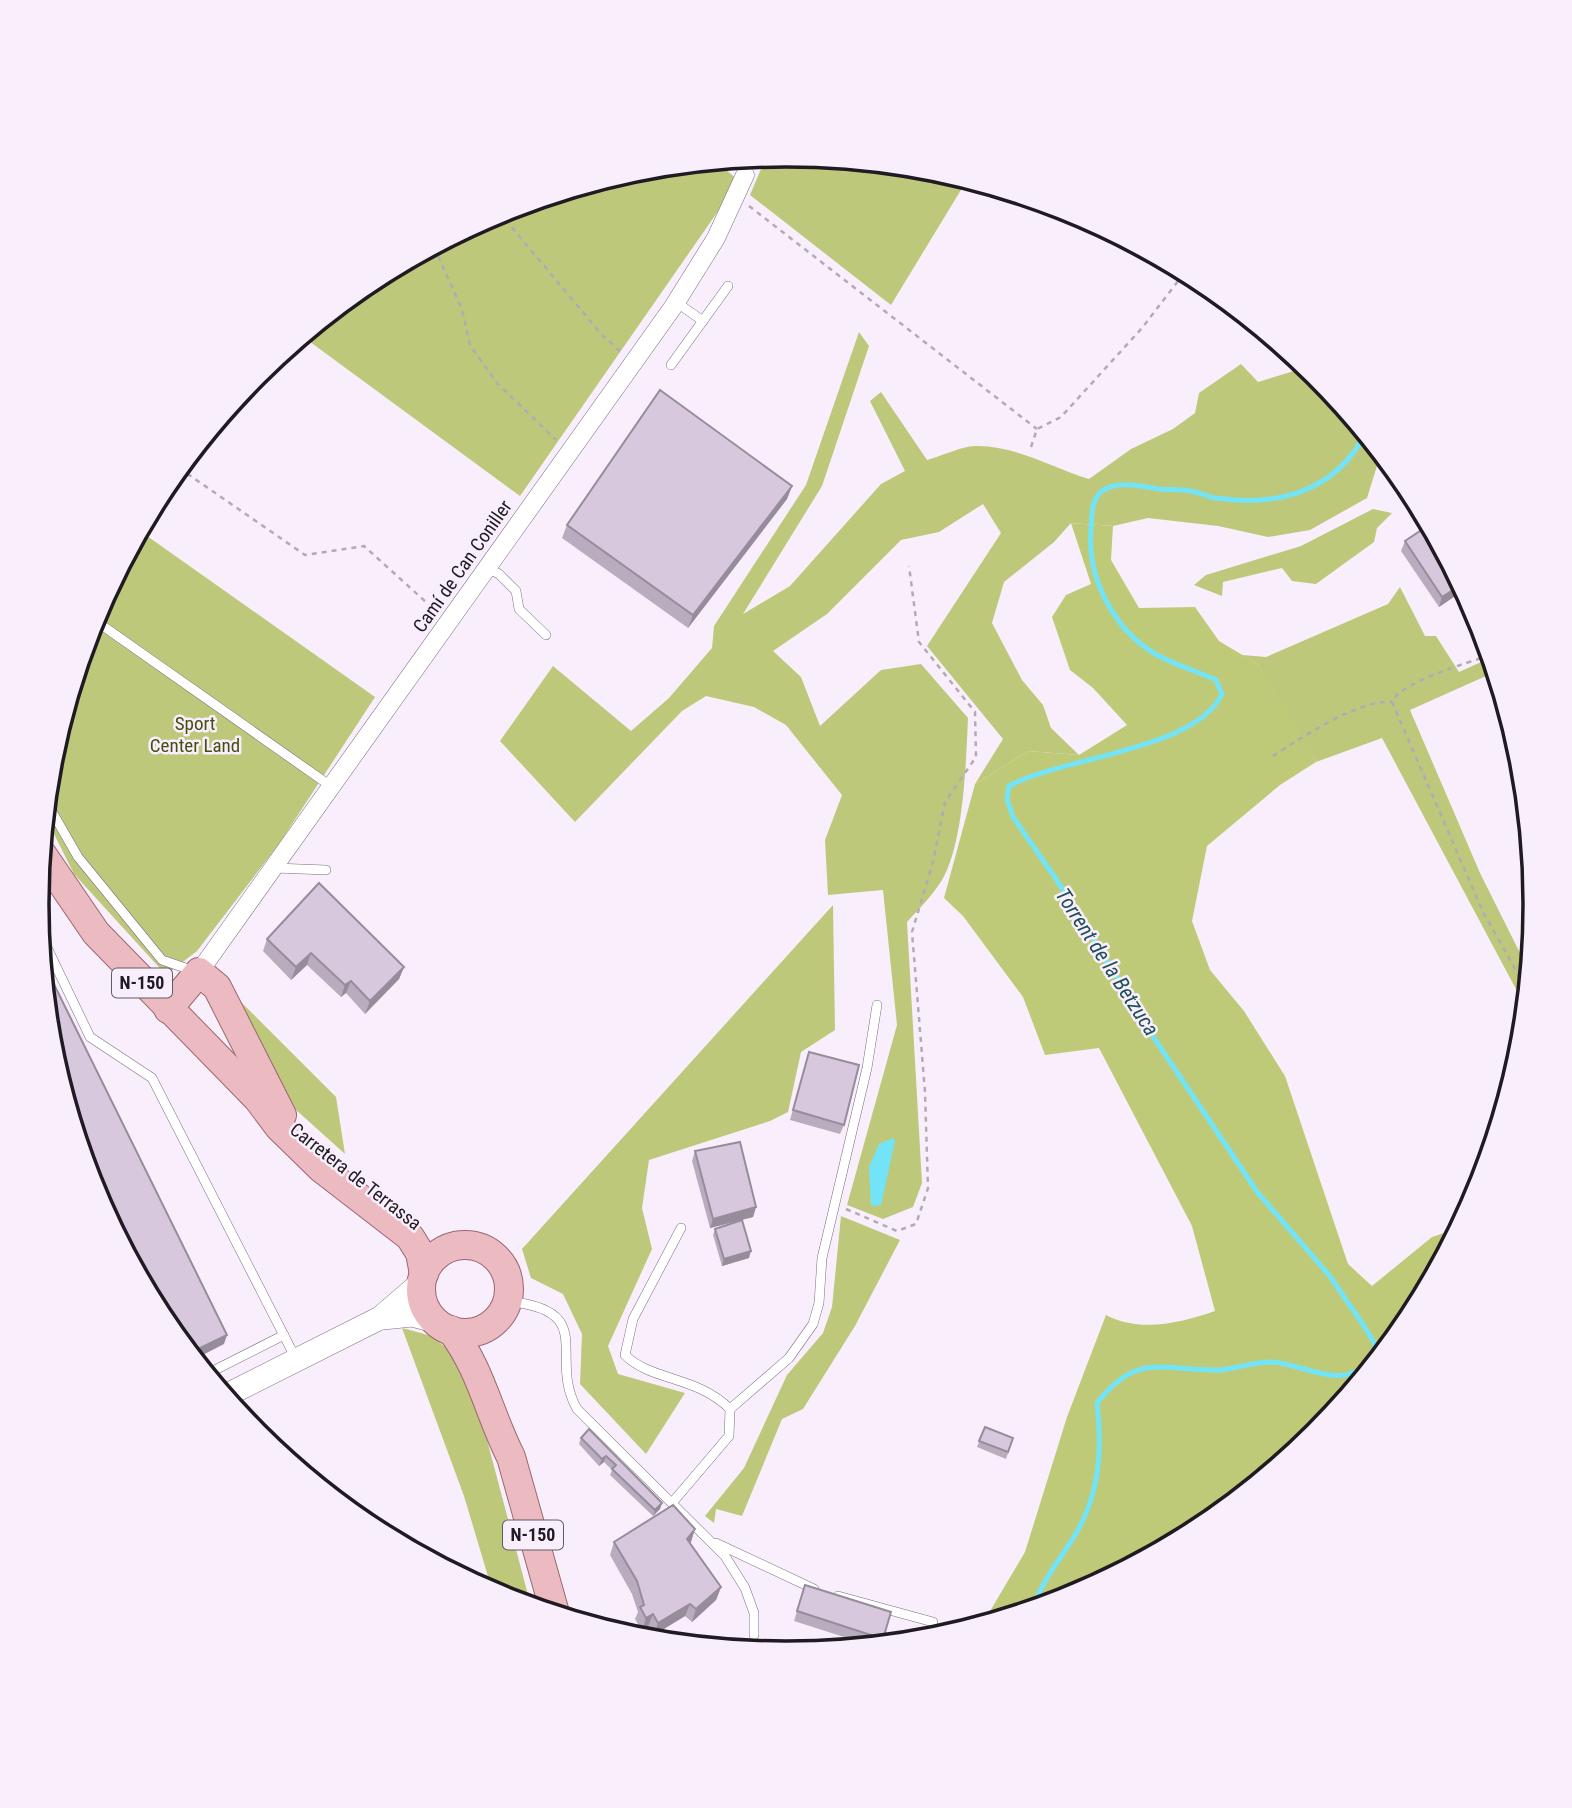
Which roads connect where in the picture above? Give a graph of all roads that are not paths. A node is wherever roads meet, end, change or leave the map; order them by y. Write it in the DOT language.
graph roads {
  1 [pos="745,175"];
  2 [pos="728,286"];
  3 [pos="676,302"];
  4 [pos="703,321"];
  5 [pos="671,365"];
  6 [pos="486,567"];
  7 [pos="103,627"];
  8 [pos="546,635"];
  9 [pos="332,787"];
  10 [pos="54,816"];
  11 [pos="51,867"];
  12 [pos="275,868"];
  13 [pos="326,870"];
  14 [pos="51,957"];
  15 [pos="199,972"];
  16 [pos="877,1005"];
  17 [pos="168,1009"];
  18 [pos="258,1099"];
  19 [pos="283,1118"];
  20 [pos="681,1228"];
  21 [pos="459,1246"];
  22 [pos="423,1278"];
  23 [pos="502,1310"];
  24 [pos="380,1318"];
  25 [pos="443,1326"];
  26 [pos="284,1335"];
  27 [pos="297,1360"];
  28 [pos="215,1370"];
  29 [pos="234,1392"];
  30 [pos="730,1409"];
  31 [pos="511,1457"];
  32 [pos="672,1503"];
  33 [pos="708,1539"];
  34 [pos="552,1603"];
  35 [pos="933,1622"];
  36 [pos="754,1635"];
  1 -- 3 [label="street, Camí de Can Coniller"];
  2 -- 4 [label="lane"];
  3 -- 4 [label="lane"];
  3 -- 6 [label="street, Camí de Can Coniller"];
  4 -- 5 [label="lane"];
  6 -- 8 [label="lane"];
  6 -- 9 [label="street, Camí de Can Coniller"];
  7 -- 9 [label="lane"];
  9 -- 12 [label="street, Camí de Can Coniller"];
  10 -- 15 [label="lane"];
  11 -- 17 [label="main road, Carretera de Terrassa / N-150"];
  12 -- 13 [label="lane"];
  12 -- 15 [label="street, Camí de Can Coniller"];
  14 -- 26 [label="lane"];
  15 -- 17 [label="main road"];
  15 -- 19 [label="main road"];
  16 -- 30 [label="lane"];
  17 -- 18 [label="main road, Carretera de Terrassa / N-150"];
  18 -- 19 [label="main road, Carretera de Terrassa / N-150"];
  18 -- 22 [label="main road, Carretera de Terrassa / N-150"];
  19 -- 21 [label="main road, Carretera de Terrassa / N-150"];
  20 -- 30 [label="lane"];
  21 -- 22 [label="main road"];
  21 -- 23 [label="main road, N-150"];
  22 -- 24 [label="street"];
  22 -- 25 [label="main road, N-150"];
  23 -- 25 [label="main road"];
  23 -- 31 [label="main road, N-150"];
  23 -- 32 [label="lane"];
  24 -- 25 [label="street"];
  24 -- 27 [label="street"];
  25 -- 31 [label="main road, N-150"];
  26 -- 27 [label="lane"];
  26 -- 28 [label="lane"];
  27 -- 29 [label="street"];
  30 -- 32 [label="lane"];
  31 -- 34 [label="main road, N-150"];
  32 -- 33 [label="lane"];
  33 -- 35 [label="lane"];
  33 -- 36 [label="lane"];
}
